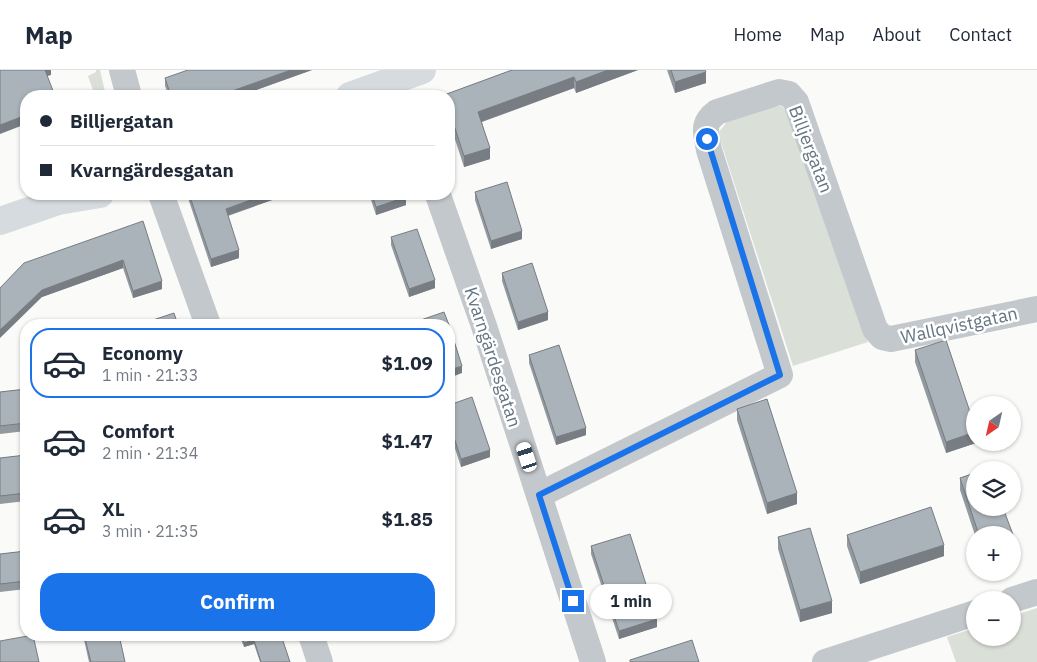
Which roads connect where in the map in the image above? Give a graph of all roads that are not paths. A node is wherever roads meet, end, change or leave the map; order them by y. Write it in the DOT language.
graph roads {
  1 [pos="122,70"];
  2 [pos="422,70"];
  3 [pos="128,90"];
  4 [pos="367,90"];
  5 [pos="58,200"];
  6 [pos="163,200"];
  7 [pos="440,200"];
  8 [pos="0,221"];
  9 [pos="1037,310"];
  10 [pos="206,319"];
  11 [pos="882,337"];
  12 [pos="539,495"];
  13 [pos="1037,592"];
  14 [pos="1021,597"];
  15 [pos="966,617"];
  16 [pos="313,641"];
  17 [pos="867,656"];
  18 [pos="320,662"];
  19 [pos="592,662"];
  20 [pos="825,662"];
  1 -- 3 [label="street"];
  2 -- 4 [label="main road"];
  5 -- 8 [label="main road"];
  6 -- 10 [label="street"];
  7 -- 12 [label="street, Kvarngärdesgatan"];
  9 -- 11 [label="street, Wallqvistgatan"];
  11 -- 12 [label="street, Billjergatan"];
  12 -- 19 [label="street, Kvarngärdesgatan"];
  13 -- 14 [label="street"];
  15 -- 17 [label="street"];
  16 -- 18 [label="street"];
  17 -- 20 [label="street"];
}
